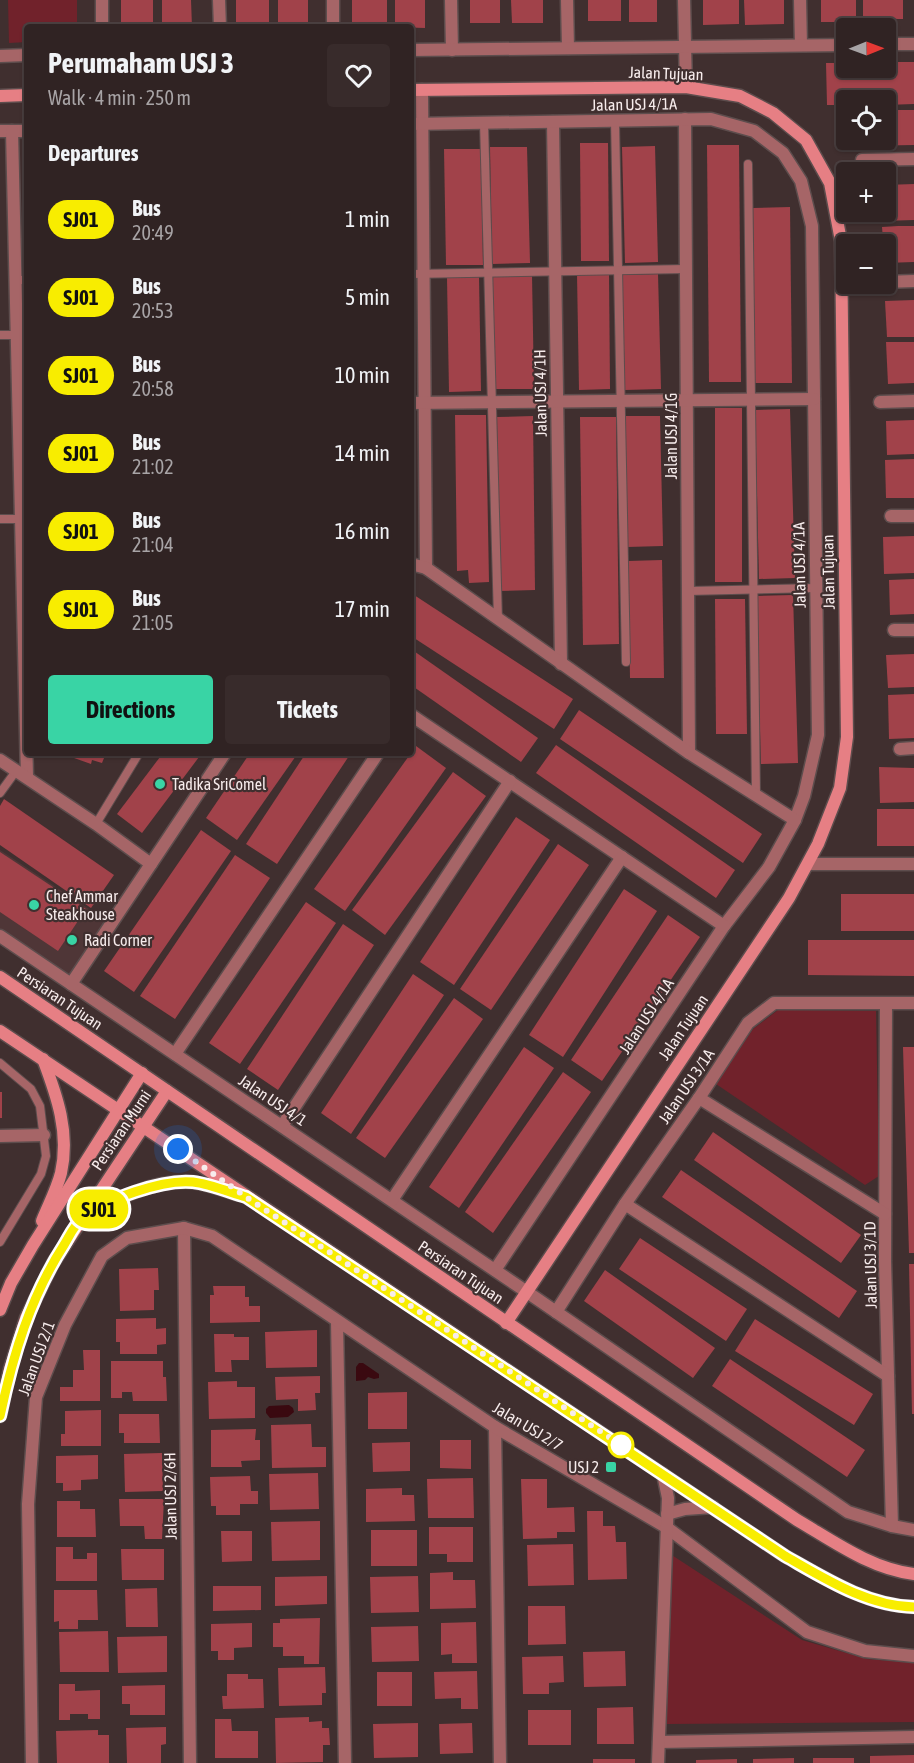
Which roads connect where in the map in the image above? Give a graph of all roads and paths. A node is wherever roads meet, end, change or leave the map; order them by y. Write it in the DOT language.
graph roads {
  1 [pos="102,0"];
  2 [pos="219,0"];
  3 [pos="333,0"];
  4 [pos="451,0"];
  5 [pos="567,0"];
  6 [pos="684,0"];
  7 [pos="800,0"];
  8 [pos="102,24"];
  9 [pos="220,24"];
  10 [pos="333,24"];
  11 [pos="896,44"];
  12 [pos="914,44"];
  13 [pos="801,45"];
  14 [pos="836,45"];
  15 [pos="685,47"];
  16 [pos="568,48"];
  17 [pos="414,50"];
  18 [pos="452,50"];
  19 [pos="24,55"];
  20 [pos="0,56"];
  21 [pos="686,87"];
  22 [pos="417,90"];
  23 [pos="0,96"];
  24 [pos="24,96"];
  25 [pos="685,119"];
  26 [pos="615,121"];
  27 [pos="553,122"];
  28 [pos="484,123"];
  29 [pos="417,124"];
  30 [pos="6,131"];
  31 [pos="24,131"];
  32 [pos="914,159"];
  33 [pos="862,160"];
  34 [pos="748,164"];
  35 [pos="686,269"];
  36 [pos="618,270"];
  37 [pos="555,271"];
  38 [pos="488,272"];
  39 [pos="417,274"];
  40 [pos="21,280"];
  41 [pos="914,281"];
  42 [pos="896,282"];
  43 [pos="0,335"];
  44 [pos="17,335"];
  45 [pos="814,399"];
  46 [pos="751,400"];
  47 [pos="621,401"];
  48 [pos="687,401"];
  49 [pos="914,401"];
  50 [pos="557,402"];
  51 [pos="880,402"];
  52 [pos="414,403"];
  53 [pos="425,403"];
  54 [pos="492,403"];
  55 [pos="23,407"];
  56 [pos="891,516"];
  57 [pos="914,516"];
  58 [pos="0,519"];
  59 [pos="21,519"];
  60 [pos="414,565"];
  61 [pos="426,568"];
  62 [pos="816,588"];
  63 [pos="753,589"];
  64 [pos="688,591"];
  65 [pos="498,620"];
  66 [pos="894,630"];
  67 [pos="914,630"];
  68 [pos="24,648"];
  69 [pos="626,662"];
  70 [pos="561,664"];
  71 [pos="414,717"];
  72 [pos="914,748"];
  73 [pos="900,749"];
  74 [pos="689,753"];
  75 [pos="27,756"];
  76 [pos="137,756"];
  77 [pos="223,756"];
  78 [pos="376,756"];
  79 [pos="1,764"];
  80 [pos="16,771"];
  81 [pos="27,777"];
  82 [pos="510,781"];
  83 [pos="0,794"];
  84 [pos="756,795"];
  85 [pos="795,820"];
  86 [pos="96,825"];
  87 [pos="622,857"];
  88 [pos="151,864"];
  89 [pos="808,864"];
  90 [pos="914,864"];
  91 [pos="724,926"];
  92 [pos="0,936"];
  93 [pos="0,977"];
  94 [pos="71,984"];
  95 [pos="886,1004"];
  96 [pos="914,1004"];
  97 [pos="0,1031"];
  98 [pos="176,1054"];
  99 [pos="43,1059"];
  100 [pos="0,1063"];
  101 [pos="142,1073"];
  102 [pos="167,1091"];
  103 [pos="699,1098"];
  104 [pos="119,1110"];
  105 [pos="143,1125"];
  106 [pos="282,1126"];
  107 [pos="44,1135"];
  108 [pos="0,1136"];
  109 [pos="246,1197"];
  110 [pos="392,1200"];
  111 [pos="625,1204"];
  112 [pos="885,1214"];
  113 [pos="81,1219"];
  114 [pos="184,1228"];
  115 [pos="127,1238"];
  116 [pos="0,1242"];
  117 [pos="33,1245"];
  118 [pos="495,1270"];
  119 [pos="527,1292"];
  120 [pos="0,1310"];
  121 [pos="556,1312"];
  122 [pos="337,1321"];
  123 [pos="506,1323"];
  124 [pos="888,1376"];
  125 [pos="0,1416"];
  126 [pos="495,1427"];
  127 [pos="663,1474"];
  128 [pos="713,1507"];
  129 [pos="667,1514"];
  130 [pos="892,1526"];
  131 [pos="666,1527"];
  132 [pos="914,1530"];
  133 [pos="914,1574"];
  134 [pos="914,1607"];
  135 [pos="914,1656"];
  136 [pos="914,1737"];
  137 [pos="659,1742"];
  138 [pos="32,1763"];
  139 [pos="190,1763"];
  140 [pos="345,1763"];
  141 [pos="500,1763"];
  142 [pos="658,1763"];
  1 -- 8 [label="street"];
  2 -- 9 [label="street"];
  3 -- 10 [label="street"];
  4 -- 18 [label="street"];
  5 -- 16 [label="street"];
  6 -- 15 [label="street"];
  7 -- 13 [label="street"];
  11 -- 12 [label="street"];
  13 -- 14 [label="street"];
  13 -- 15 [label="street"];
  15 -- 16 [label="street"];
  15 -- 21 [label="street"];
  16 -- 18 [label="street"];
  17 -- 18 [label="street"];
  19 -- 20 [label="street"];
  21 -- 22 [label="main road, Jalan Tujuan"];
  21 -- 89 [label="main road, Jalan Tujuan"];
  22 -- 29 [label="street"];
  23 -- 24 [label="main road"];
  25 -- 26 [label="street, Jalan USJ 4/1A"];
  25 -- 35 [label="street, Jalan USJ 4/1G"];
  25 -- 45 [label="street, Jalan USJ 4/1A"];
  26 -- 27 [label="street, Jalan USJ 4/1A"];
  26 -- 36 [label="lane"];
  27 -- 28 [label="street, Jalan USJ 4/1A"];
  27 -- 37 [label="street, Jalan USJ 4/1H"];
  28 -- 29 [label="street, Jalan USJ 4/1A"];
  28 -- 38 [label="lane"];
  29 -- 39 [label="street"];
  30 -- 31 [label="street"];
  30 -- 40 [label="street"];
  32 -- 33 [label="street"];
  34 -- 46 [label="lane"];
  35 -- 36 [label="lane"];
  35 -- 48 [label="street, Jalan USJ 4/1G"];
  36 -- 37 [label="lane"];
  36 -- 47 [label="lane"];
  37 -- 38 [label="lane"];
  37 -- 50 [label="street, Jalan USJ 4/1H"];
  38 -- 39 [label="lane"];
  38 -- 54 [label="lane"];
  39 -- 53 [label="street"];
  40 -- 44 [label="street"];
  41 -- 42 [label="street"];
  43 -- 44 [label="lane"];
  44 -- 55 [label="street"];
  45 -- 46 [label="street"];
  45 -- 62 [label="street, Jalan USJ 4/1A"];
  46 -- 48 [label="street"];
  46 -- 63 [label="lane"];
  47 -- 48 [label="street"];
  47 -- 50 [label="street"];
  47 -- 69 [label="lane"];
  48 -- 64 [label="street, Jalan USJ 4/1G"];
  49 -- 51 [label="street"];
  50 -- 54 [label="street"];
  50 -- 70 [label="street, Jalan USJ 4/1H"];
  52 -- 53 [label="street"];
  53 -- 54 [label="street"];
  53 -- 61 [label="street"];
  54 -- 65 [label="lane"];
  55 -- 59 [label="street"];
  56 -- 57 [label="street"];
  58 -- 59 [label="lane"];
  59 -- 68 [label="street"];
  60 -- 61 [label="street"];
  61 -- 65 [label="street"];
  62 -- 63 [label="lane"];
  62 -- 85 [label="street, Jalan USJ 4/1A"];
  63 -- 64 [label="lane"];
  63 -- 84 [label="lane"];
  64 -- 74 [label="street, Jalan USJ 4/1G"];
  65 -- 70 [label="street"];
  66 -- 67 [label="street"];
  70 -- 74 [label="street"];
  71 -- 82 [label="street"];
  72 -- 73 [label="street"];
  74 -- 84 [label="street"];
  75 -- 81 [label="street"];
  76 -- 86 [label="lane"];
  77 -- 88 [label="street"];
  78 -- 98 [label="street"];
  79 -- 80 [label="street"];
  80 -- 81 [label="street"];
  80 -- 83 [label="lane"];
  81 -- 86 [label="street"];
  82 -- 87 [label="street"];
  82 -- 106 [label="street"];
  84 -- 85 [label="street"];
  85 -- 91 [label="street, Jalan USJ 4/1A"];
  86 -- 88 [label="street"];
  87 -- 91 [label="street"];
  87 -- 110 [label="street"];
  88 -- 94 [label="street"];
  89 -- 90 [label="street"];
  89 -- 119 [label="main road, Jalan Tujuan"];
  91 -- 118 [label="street, Jalan USJ 4/1A"];
  92 -- 94 [label="street, Jalan USJ 4/1"];
  93 -- 101 [label="main road, Persiaran Tujuan"];
  94 -- 98 [label="street, Jalan USJ 4/1"];
  95 -- 96 [label="street, Jalan USJ 3/1A"];
  95 -- 103 [label="street, Jalan USJ 3/1A"];
  95 -- 112 [label="street, Jalan USJ 3/1D"];
  97 -- 99 [label="main road"];
  98 -- 106 [label="street, Jalan USJ 4/1"];
  99 -- 104 [label="main road"];
  99 -- 117 [label="main road"];
  100 -- 107 [label="lane"];
  101 -- 102 [label="main road, Persiaran Tujuan"];
  101 -- 104 [label="main road, Persiaran Murni"];
  102 -- 105 [label="main road, Persiaran Murni"];
  102 -- 123 [label="main road, Persiaran Tujuan"];
  103 -- 111 [label="street, Jalan USJ 3/1A"];
  103 -- 112 [label="street"];
  104 -- 105 [label="main road"];
  104 -- 117 [label="main road, Persiaran Murni"];
  105 -- 109 [label="main road"];
  105 -- 113 [label="main road, Persiaran Murni"];
  106 -- 110 [label="street, Jalan USJ 4/1"];
  107 -- 108 [label="street"];
  107 -- 116 [label="lane"];
  109 -- 113 [label="main road"];
  109 -- 127 [label="main road"];
  110 -- 118 [label="street, Jalan USJ 4/1"];
  111 -- 121 [label="street, Jalan USJ 3/1A"];
  111 -- 124 [label="street"];
  112 -- 124 [label="street, Jalan USJ 3/1D"];
  113 -- 125 [label="main road, Persiaran Murni"];
  114 -- 115 [label="street, Jalan USJ 2/7"];
  114 -- 122 [label="street, Jalan USJ 2/7"];
  114 -- 139 [label="street, Jalan USJ 2/6H"];
  115 -- 138 [label="street, Jalan USJ 2/1"];
  117 -- 120 [label="main road, Persiaran Murni"];
  118 -- 119 [label="street, Jalan USJ 4/1"];
  119 -- 121 [label="street, Jalan USJ 4/1"];
  119 -- 123 [label="main road, Jalan Tujuan"];
  121 -- 130 [label="street, Jalan USJ 4/1"];
  122 -- 126 [label="street, Jalan USJ 2/7"];
  122 -- 140 [label="street"];
  123 -- 133 [label="main road, Persiaran Tujuan"];
  124 -- 130 [label="street, Jalan USJ 3/1D"];
  126 -- 131 [label="street, Jalan USJ 2/7"];
  126 -- 141 [label="street"];
  127 -- 128 [label="main road"];
  127 -- 129 [label="street"];
  128 -- 129 [label="street"];
  128 -- 134 [label="main road"];
  129 -- 131 [label="street"];
  130 -- 132 [label="street, Jalan USJ 4/1"];
  131 -- 135 [label="street, Jalan USJ 2/7"];
  131 -- 137 [label="street"];
  136 -- 137 [label="street"];
  137 -- 142 [label="street"];
}
